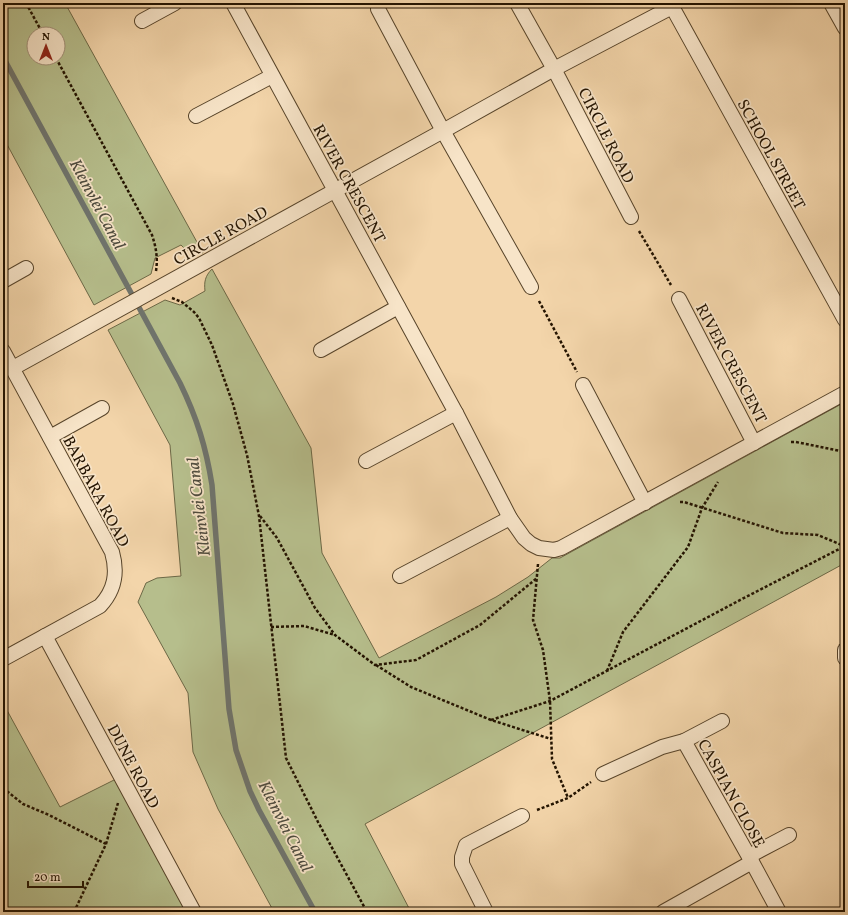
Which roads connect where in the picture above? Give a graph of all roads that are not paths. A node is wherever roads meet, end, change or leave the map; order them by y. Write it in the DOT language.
graph roads {
  1 [pos="175,3"];
  2 [pos="233,3"];
  3 [pos="517,3"];
  4 [pos="831,3"];
  5 [pos="671,5"];
  6 [pos="378,9"];
  7 [pos="142,21"];
  8 [pos="845,28"];
  9 [pos="554,69"];
  10 [pos="272,76"];
  11 [pos="196,116"];
  12 [pos="443,131"];
  13 [pos="334,190"];
  14 [pos="631,218"];
  15 [pos="26,268"];
  16 [pos="3,281"];
  17 [pos="531,287"];
  18 [pos="679,299"];
  19 [pos="398,307"];
  20 [pos="845,320"];
  21 [pos="3,350"];
  22 [pos="321,350"];
  23 [pos="13,368"];
  24 [pos="583,385"];
  25 [pos="845,393"];
  26 [pos="102,408"];
  27 [pos="456,413"];
  28 [pos="50,437"];
  29 [pos="754,443"];
  30 [pos="366,461"];
  31 [pos="645,503"];
  32 [pos="510,518"];
  33 [pos="400,576"];
  34 [pos="45,636"];
  35 [pos="845,650"];
  36 [pos="845,658"];
  37 [pos="3,659"];
  38 [pos="722,721"];
  39 [pos="684,741"];
  40 [pos="603,774"];
  41 [pos="522,816"];
  42 [pos="789,835"];
  43 [pos="750,859"];
  44 [pos="194,912"];
  45 [pos="486,912"];
  46 [pos="663,912"];
  47 [pos="778,912"];
  1 -- 7 [label="street"];
  2 -- 10 [label="street, RIVER CRESCENT"];
  3 -- 9 [label="street, CIRCLE ROAD"];
  4 -- 8 [label="street"];
  5 -- 9 [label="street, CIRCLE ROAD"];
  5 -- 20 [label="street, SCHOOL STREET"];
  6 -- 12 [label="street"];
  9 -- 12 [label="street, CIRCLE ROAD"];
  9 -- 14 [label="street, CIRCLE ROAD"];
  10 -- 11 [label="street"];
  10 -- 13 [label="street, RIVER CRESCENT"];
  12 -- 13 [label="street, CIRCLE ROAD"];
  12 -- 17 [label="street"];
  13 -- 19 [label="street, RIVER CRESCENT"];
  13 -- 23 [label="street, CIRCLE ROAD"];
  15 -- 16 [label="street"];
  18 -- 29 [label="street, RIVER CRESCENT"];
  19 -- 22 [label="street"];
  19 -- 27 [label="street, RIVER CRESCENT"];
  21 -- 23 [label="street, BARBARA ROAD"];
  23 -- 28 [label="street, BARBARA ROAD"];
  24 -- 31 [label="street"];
  25 -- 29 [label="street, RIVER CRESCENT"];
  26 -- 28 [label="street, BARBARA ROAD"];
  27 -- 30 [label="street"];
  27 -- 32 [label="street, RIVER CRESCENT"];
  28 -- 34 [label="street, BARBARA ROAD"];
  29 -- 31 [label="street, RIVER CRESCENT"];
  31 -- 32 [label="street, RIVER CRESCENT"];
  32 -- 33 [label="street"];
  34 -- 37 [label="street"];
  34 -- 44 [label="street, DUNE ROAD"];
  35 -- 36 [label="street"];
  38 -- 39 [label="street, CASPIAN CLOSE"];
  39 -- 40 [label="street, CASPIAN CLOSE"];
  39 -- 43 [label="street, CASPIAN CLOSE"];
  41 -- 45 [label="street"];
  42 -- 43 [label="street"];
  43 -- 46 [label="street"];
  43 -- 47 [label="street, CASPIAN CLOSE"];
}
